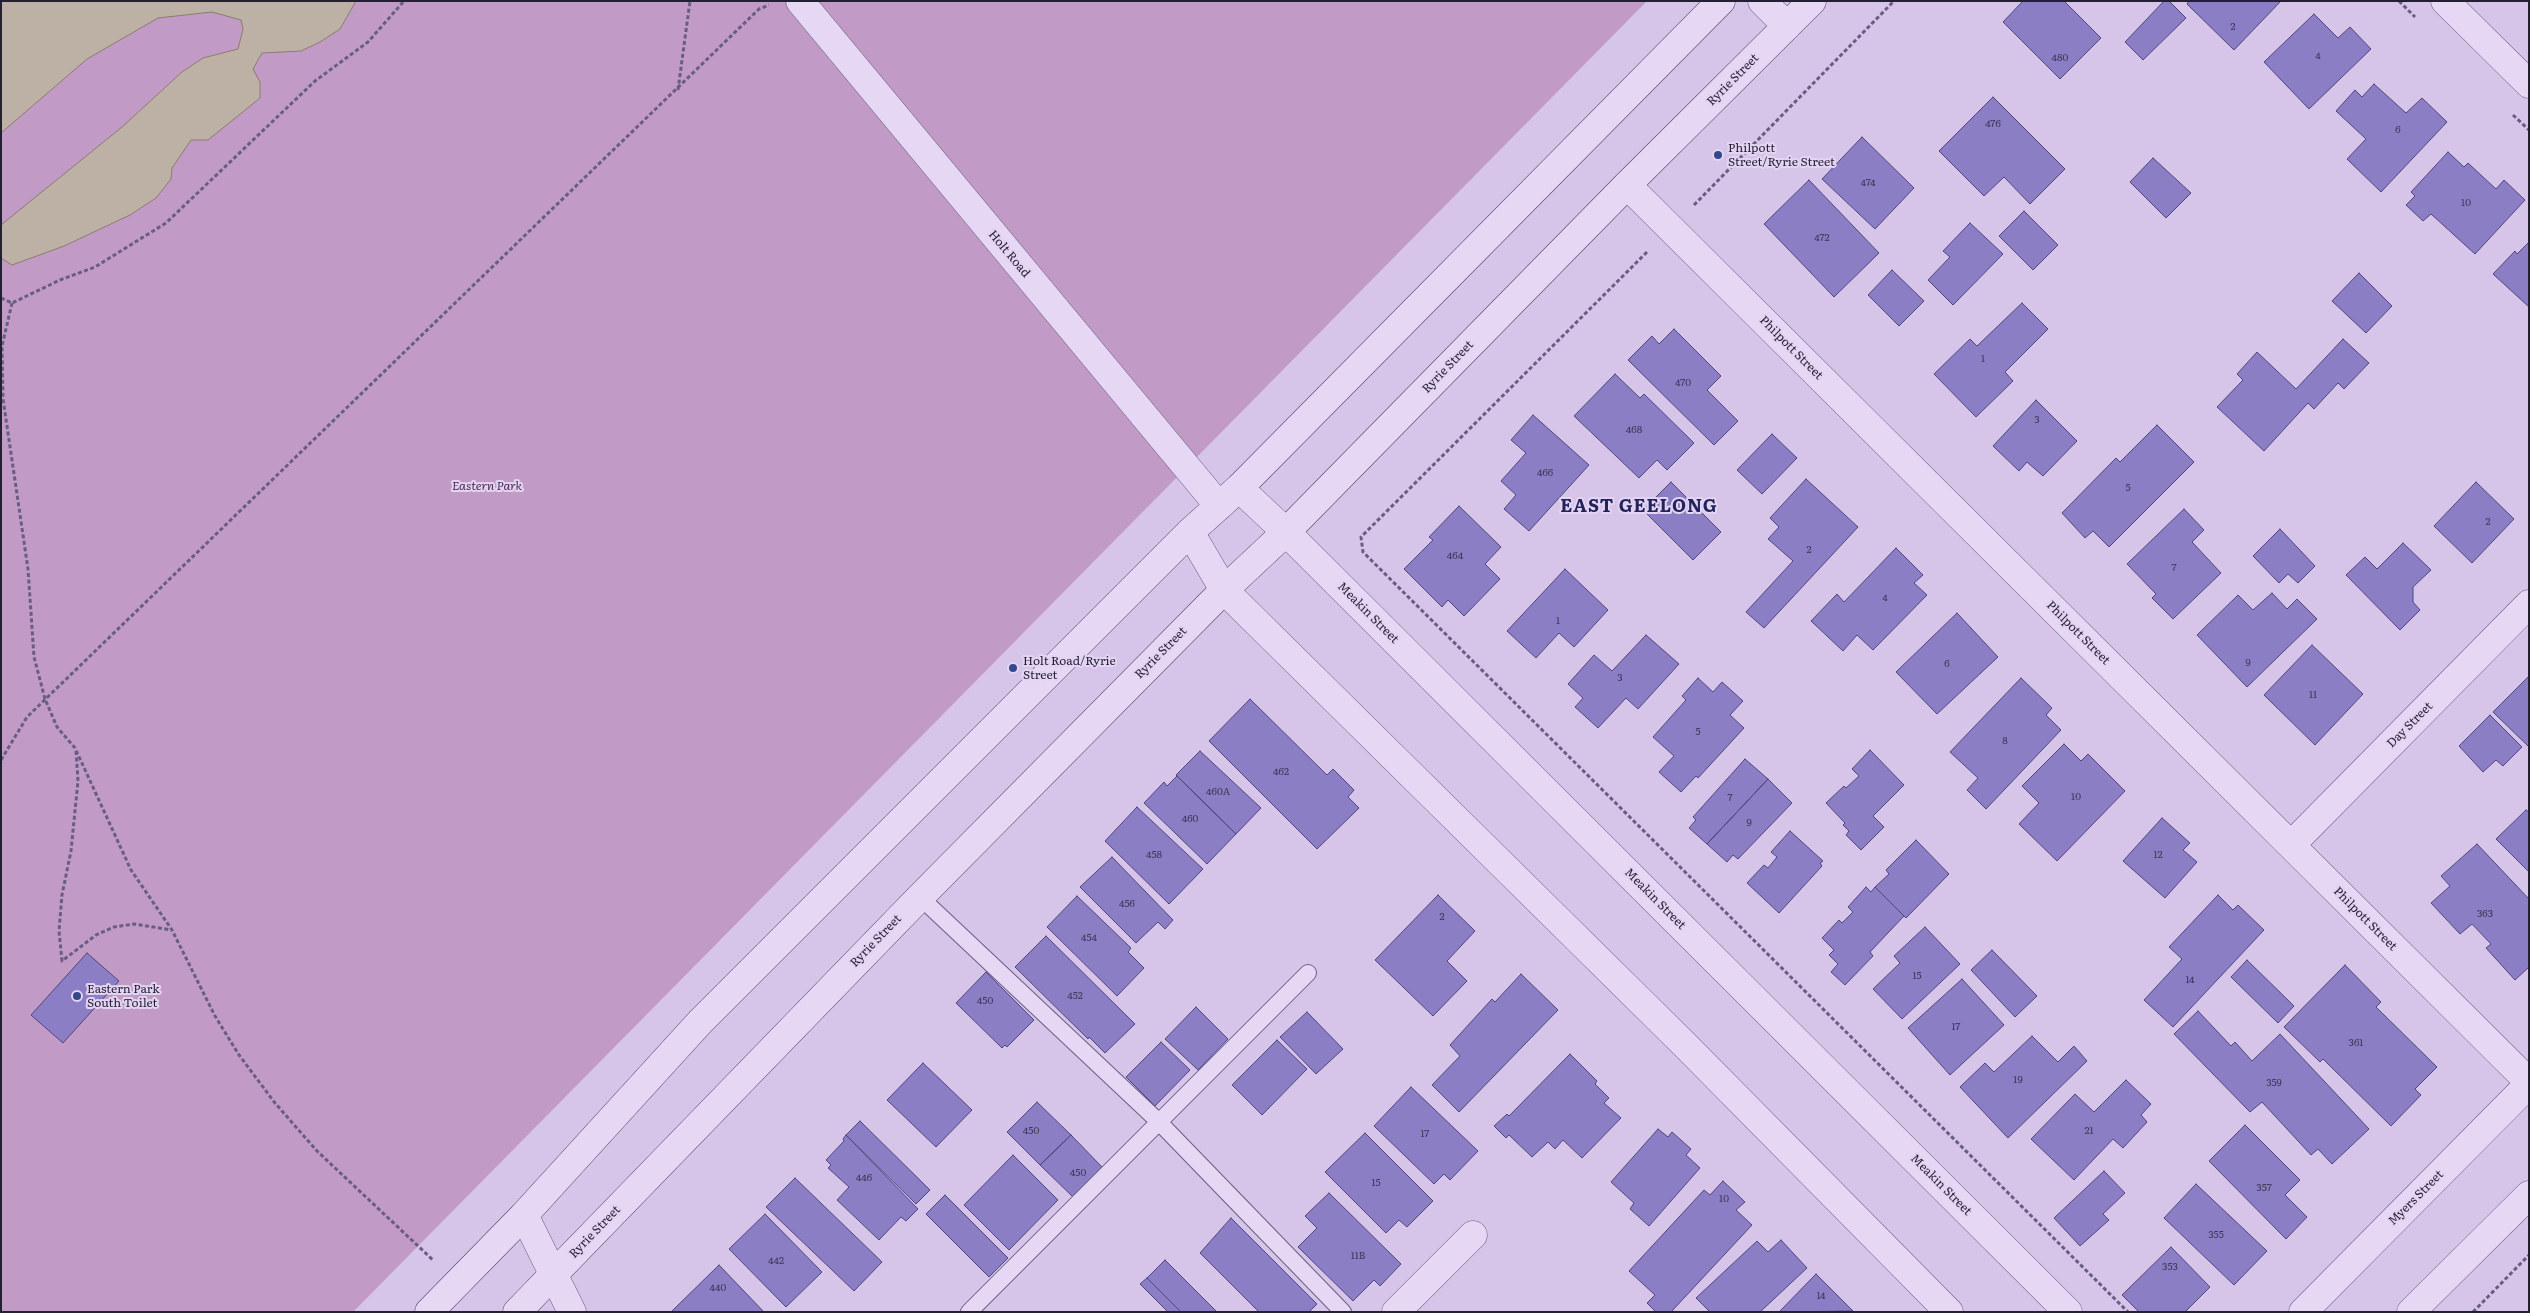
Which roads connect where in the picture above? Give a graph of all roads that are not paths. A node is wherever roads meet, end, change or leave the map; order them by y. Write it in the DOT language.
graph roads {
  1 [pos="800,1"];
  2 [pos="1721,1"];
  3 [pos="1762,1"];
  4 [pos="1812,1"];
  5 [pos="2445,1"];
  6 [pos="1787,26"];
  7 [pos="2529,84"];
  8 [pos="1627,184"];
  9 [pos="1239,488"];
  10 [pos="1218,506"];
  11 [pos="1190,532"];
  12 [pos="1286,532"];
  13 [pos="1224,590"];
  14 [pos="2529,604"];
  15 [pos="2291,845"];
  16 [pos="920,897"];
  17 [pos="1308,973"];
  18 [pos="2529,1083"];
  19 [pos="1158,1121"];
  20 [pos="2529,1195"];
  21 [pos="524,1215"];
  22 [pos="1473,1235"];
  23 [pos="555,1273"];
  24 [pos="429,1312"];
  25 [pos="517,1312"];
  26 [pos="572,1312"];
  27 [pos="969,1312"];
  28 [pos="1343,1312"];
  29 [pos="1396,1312"];
  30 [pos="1949,1312"];
  31 [pos="2068,1312"];
  32 [pos="2303,1312"];
  33 [pos="2411,1312"];
  1 -- 10 [label="street, Holt Road"];
  2 -- 9 [label="street"];
  3 -- 6 [label="street"];
  4 -- 6 [label="street, Ryrie Street"];
  5 -- 7 [label="street"];
  6 -- 8 [label="street, Ryrie Street"];
  8 -- 12 [label="street, Ryrie Street"];
  8 -- 15 [label="street, Philpott Street"];
  9 -- 10 [label="street"];
  9 -- 12 [label="street, Meakin Street"];
  10 -- 11 [label="street"];
  11 -- 13 [label="street"];
  11 -- 21 [label="street"];
  12 -- 13 [label="street, Ryrie Street"];
  12 -- 31 [label="street, Meakin Street"];
  13 -- 16 [label="street, Ryrie Street"];
  13 -- 30 [label="street"];
  14 -- 15 [label="street, Day Street"];
  15 -- 18 [label="street, Philpott Street"];
  16 -- 19 [label="lane"];
  16 -- 23 [label="street, Ryrie Street"];
  17 -- 19 [label="lane"];
  18 -- 32 [label="street, Myers Street"];
  19 -- 27 [label="lane"];
  19 -- 28 [label="lane"];
  20 -- 33 [label="street"];
  21 -- 23 [label="street"];
  21 -- 24 [label="street"];
  22 -- 29 [label="street"];
  23 -- 25 [label="street, Ryrie Street"];
  23 -- 26 [label="street"];
}
